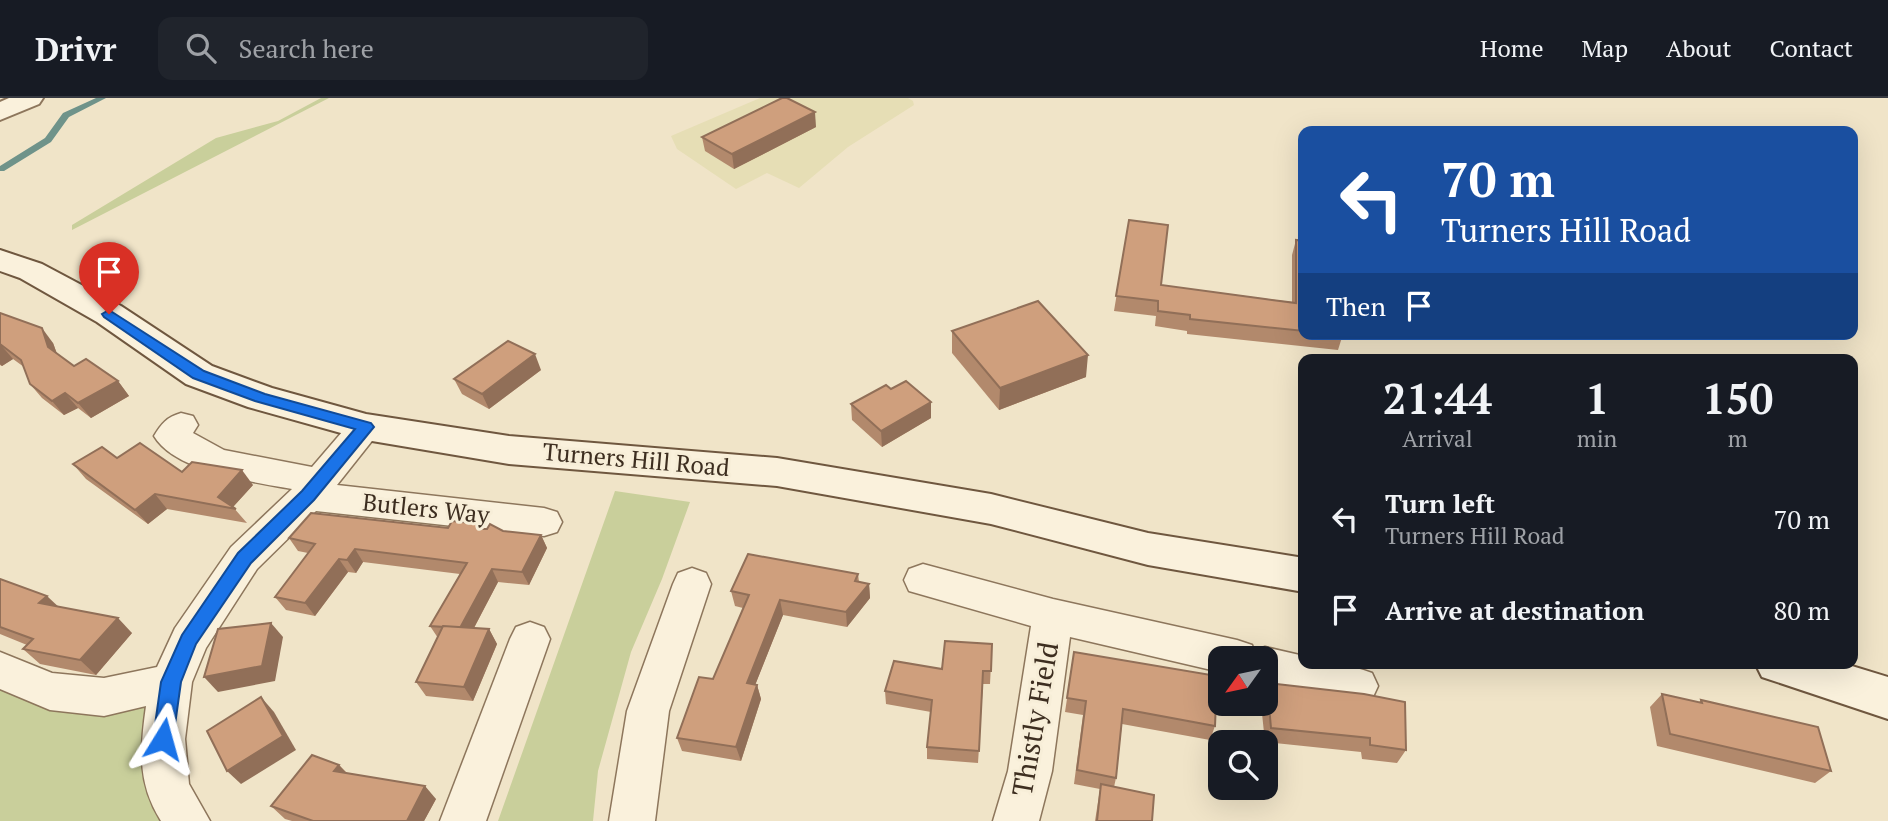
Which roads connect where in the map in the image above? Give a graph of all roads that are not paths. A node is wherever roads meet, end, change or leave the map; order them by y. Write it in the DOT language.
graph roads {
  1 [pos="30,98"];
  2 [pos="0,112"];
  3 [pos="0,260"];
  4 [pos="181,425"];
  5 [pos="366,427"];
  6 [pos="313,489"];
  7 [pos="544,522"];
  8 [pos="1298,574"];
  9 [pos="923,580"];
  10 [pos="692,584"];
  11 [pos="1053,616"];
  12 [pos="530,639"];
  13 [pos="1208,651"];
  14 [pos="1278,668"];
  15 [pos="1797,669"];
  16 [pos="0,670"];
  17 [pos="171,682"];
  18 [pos="1357,686"];
  19 [pos="1888,698"];
  20 [pos="186,821"];
  21 [pos="463,821"];
  22 [pos="632,821"];
  23 [pos="1016,821"];
  1 -- 2 [label="main road"];
  3 -- 5 [label="main road, Turners Hill Road"];
  4 -- 6 [label="street, Butlers Way"];
  5 -- 6 [label="street"];
  5 -- 8 [label="main road, Turners Hill Road"];
  6 -- 7 [label="street, Butlers Way"];
  6 -- 17 [label="street"];
  9 -- 11 [label="street"];
  10 -- 22 [label="street"];
  11 -- 13 [label="street"];
  11 -- 23 [label="street, Thistly Field"];
  12 -- 21 [label="street"];
  14 -- 18 [label="street"];
  15 -- 19 [label="main road"];
  16 -- 17 [label="street"];
  17 -- 20 [label="street"];
}
